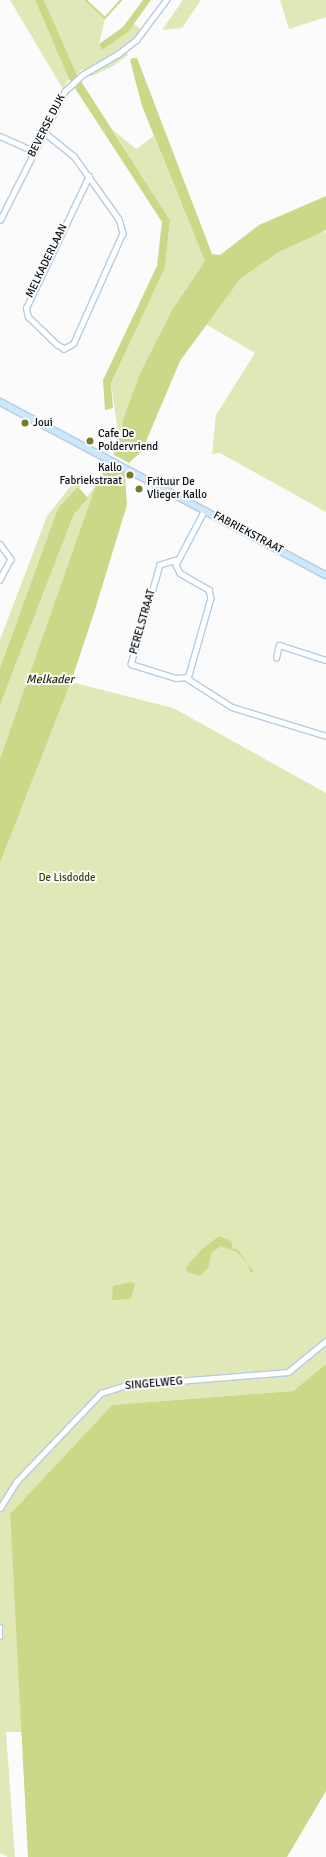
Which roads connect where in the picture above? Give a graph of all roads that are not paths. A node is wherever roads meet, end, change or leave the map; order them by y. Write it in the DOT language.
graph roads {
  1 [pos="166,0"];
  2 [pos="44,132"];
  3 [pos="0,136"];
  4 [pos="34,151"];
  5 [pos="89,176"];
  6 [pos="0,220"];
  7 [pos="0,402"];
  8 [pos="205,510"];
  9 [pos="0,544"];
  10 [pos="177,560"];
  11 [pos="326,575"];
  12 [pos="0,580"];
  13 [pos="276,658"];
  14 [pos="326,660"];
  15 [pos="188,677"];
  16 [pos="326,736"];
  17 [pos="326,1342"];
  18 [pos="0,1508"];
  19 [pos="0,1628"];
  20 [pos="0,1636"];
  1 -- 2 [label="street, BEVERSE DIJK"];
  2 -- 4 [label="street, BEVERSE DIJK"];
  2 -- 5 [label="street, MELKADERLAAN"];
  3 -- 4 [label="street"];
  4 -- 6 [label="street, BEVERSE DIJK"];
  5 -- 5 [label="street, MELKADERLAAN"];
  7 -- 8 [label="main road, FABRIEKSTRAAT"];
  8 -- 10 [label="street"];
  8 -- 11 [label="main road, FABRIEKSTRAAT"];
  9 -- 12 [label="street"];
  10 -- 15 [label="street"];
  10 -- 15 [label="street, PERELSTRAAT"];
  13 -- 14 [label="street"];
  15 -- 16 [label="street"];
  17 -- 18 [label="street, SINGELWEG"];
  19 -- 20 [label="street"];
}
